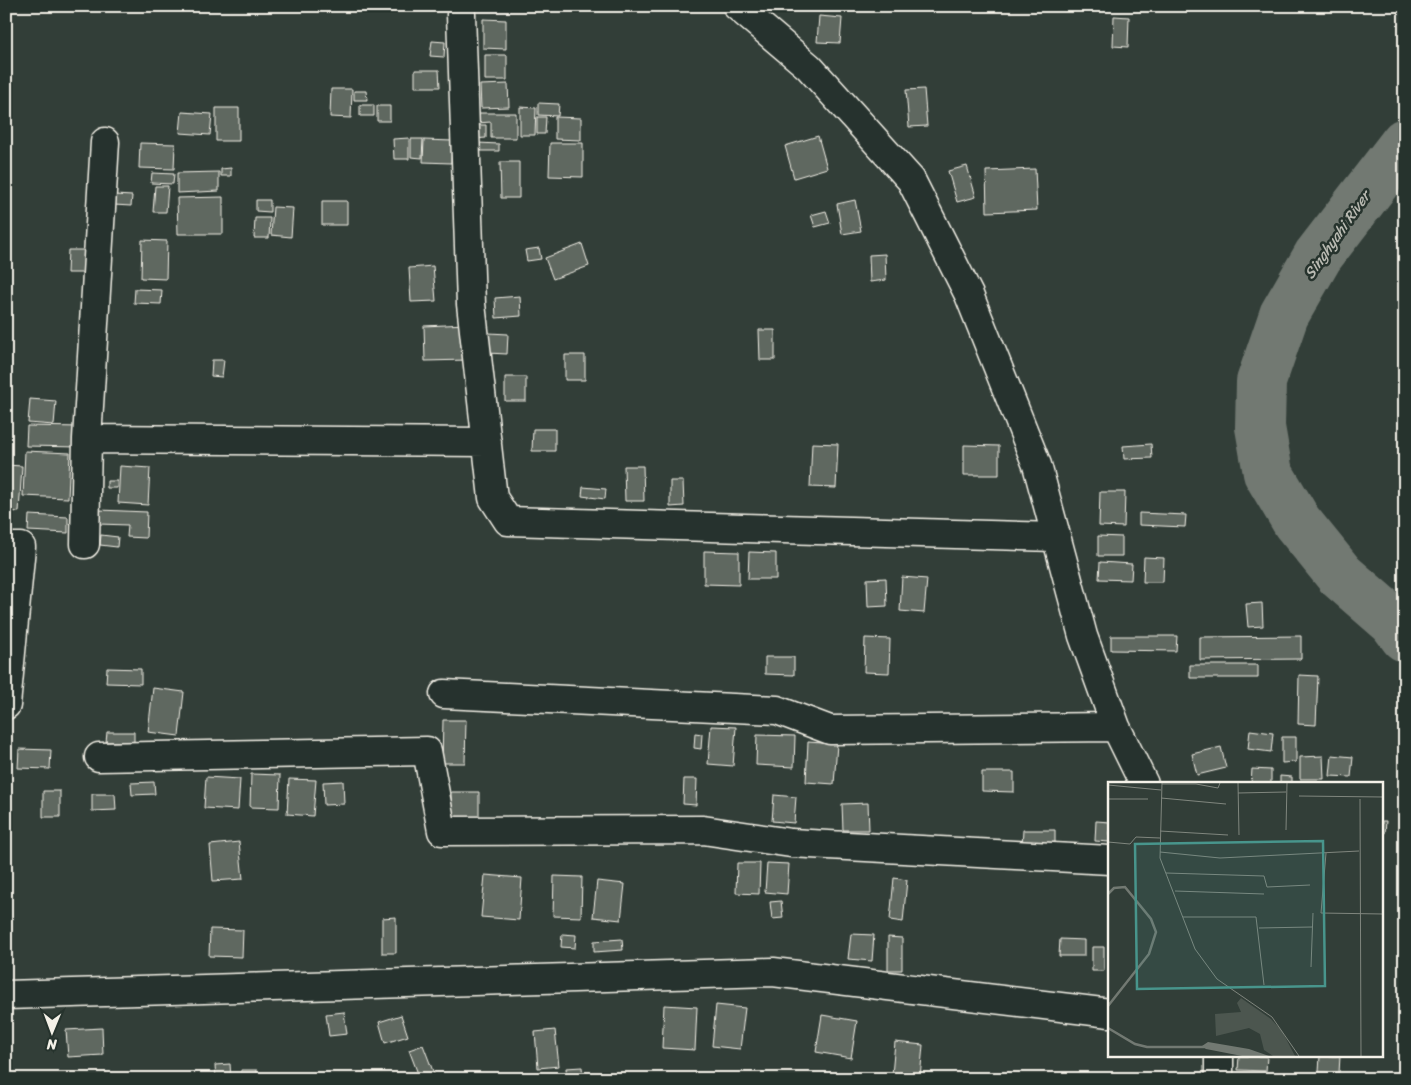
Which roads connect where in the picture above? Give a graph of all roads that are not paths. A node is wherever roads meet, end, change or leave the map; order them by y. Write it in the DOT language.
graph roads {
  1 [pos="737,6"];
  2 [pos="461,14"];
  3 [pos="105,142"];
  4 [pos="88,439"];
  5 [pos="487,442"];
  6 [pos="1056,537"];
  7 [pos="85,544"];
  8 [pos="6,547"];
  9 [pos="444,694"];
  10 [pos="6,705"];
  11 [pos="1116,727"];
  12 [pos="99,757"];
  13 [pos="1143,782"];
  14 [pos="1108,860"];
  15 [pos="6,994"];
  16 [pos="1108,1013"];
  17 [pos="1220,1058"];
  18 [pos="1219,1079"];
  1 -- 6 [label="street"];
  2 -- 5 [label="street"];
  3 -- 4 [label="street"];
  4 -- 5 [label="street"];
  4 -- 7 [label="street"];
  5 -- 6 [label="street"];
  6 -- 11 [label="street"];
  8 -- 10 [label="street"];
  9 -- 11 [label="street"];
  11 -- 13 [label="street"];
  12 -- 14 [label="street"];
  15 -- 16 [label="street"];
  17 -- 18 [label="street"];
}
